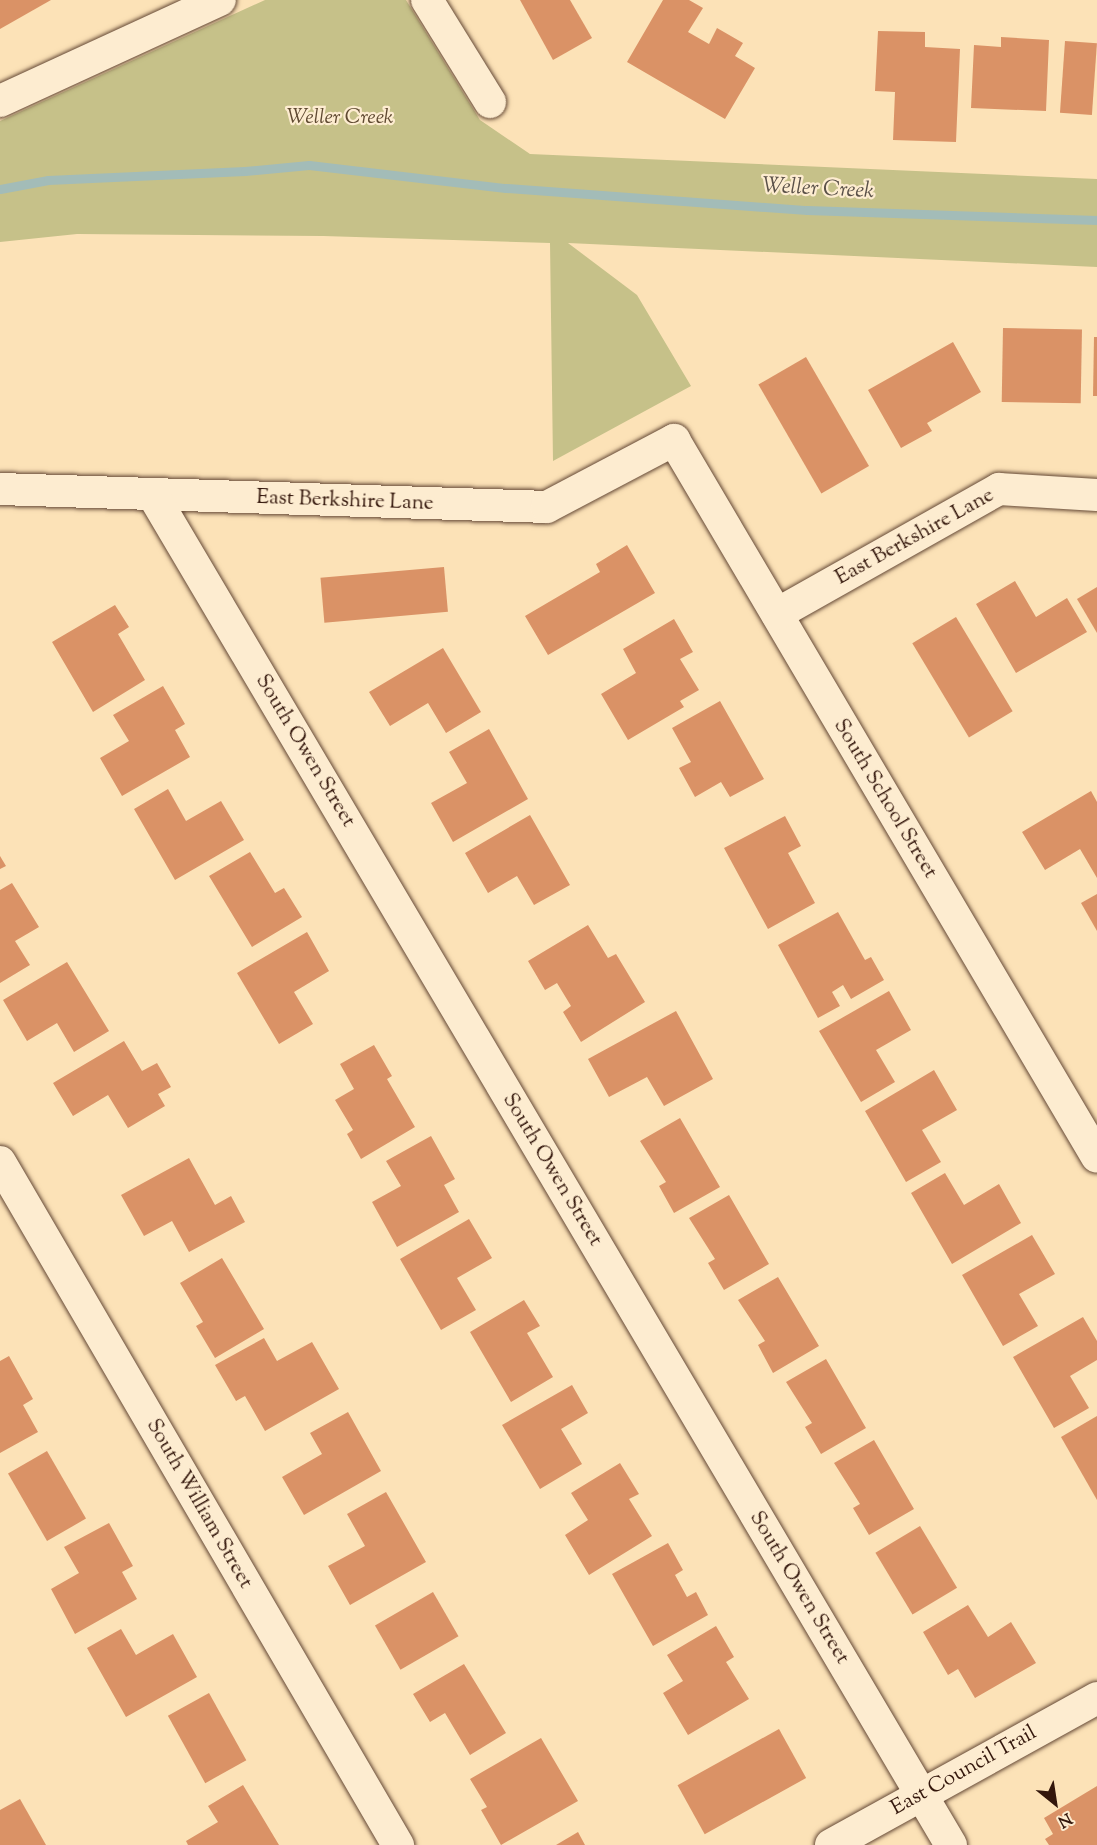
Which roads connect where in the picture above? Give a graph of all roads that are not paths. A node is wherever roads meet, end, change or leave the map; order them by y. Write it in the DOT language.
graph roads {
  1 [pos="220,0"];
  2 [pos="427,0"];
  3 [pos="0,101"];
  4 [pos="490,102"];
  5 [pos="674,440"];
  6 [pos="0,489"];
  7 [pos="153,495"];
  8 [pos="1097,495"];
  9 [pos="777,615"];
  10 [pos="1097,1157"];
  11 [pos="0,1162"];
  12 [pos="1097,1698"];
  13 [pos="921,1794"];
  14 [pos="398,1845"];
  15 [pos="831,1845"];
  16 [pos="951,1845"];
  1 -- 3 [label="street"];
  2 -- 4 [label="street"];
  5 -- 7 [label="street, East Berkshire Lane"];
  5 -- 9 [label="street, South School Street"];
  6 -- 7 [label="street, East Berkshire Lane"];
  7 -- 13 [label="street, South Owen Street"];
  8 -- 9 [label="street, East Berkshire Lane"];
  9 -- 10 [label="street, South School Street"];
  11 -- 14 [label="street, South William Street"];
  12 -- 13 [label="street, East Council Trail"];
  13 -- 15 [label="street, East Council Trail"];
  13 -- 16 [label="street, South Owen Street"];
}
